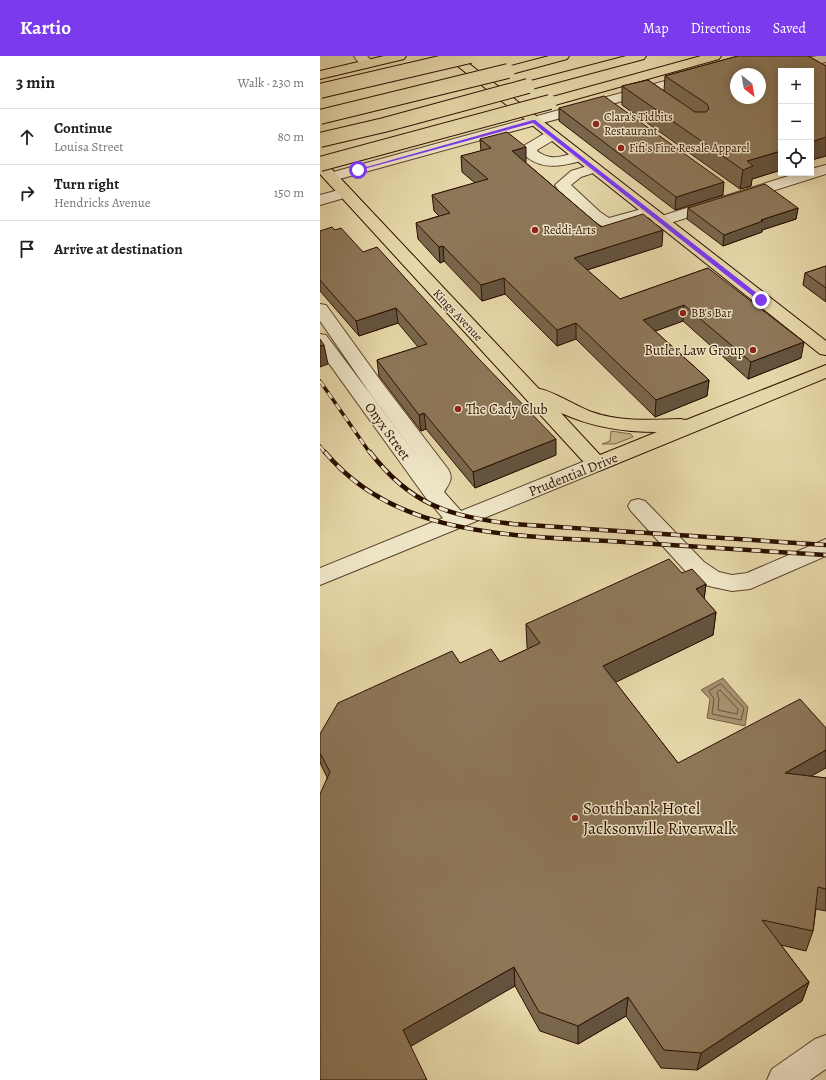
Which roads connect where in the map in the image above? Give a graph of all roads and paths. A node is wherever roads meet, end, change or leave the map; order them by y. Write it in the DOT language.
graph roads {
  1 [pos="400,56"];
  2 [pos="451,56"];
  3 [pos="470,56"];
  4 [pos="563,56"];
  5 [pos="640,56"];
  6 [pos="715,56"];
  7 [pos="826,58"];
  8 [pos="799,59"];
  9 [pos="364,60"];
  10 [pos="825,72"];
  11 [pos="704,74"];
  12 [pos="320,75"];
  13 [pos="646,90"];
  14 [pos="320,91"];
  15 [pos="658,98"];
  16 [pos="320,117"];
  17 [pos="534,121"];
  18 [pos="552,135"];
  19 [pos="320,140"];
  20 [pos="580,157"];
  21 [pos="320,164"];
  22 [pos="594,168"];
  23 [pos="826,169"];
  24 [pos="814,173"];
  25 [pos="803,176"];
  26 [pos="812,176"];
  27 [pos="331,177"];
  28 [pos="721,185"];
  29 [pos="826,186"];
  30 [pos="346,193"];
  31 [pos="738,197"];
  32 [pos="320,200"];
  33 [pos="655,216"];
  34 [pos="320,309"];
  35 [pos="320,339"];
  36 [pos="826,350"];
  37 [pos="826,371"];
  38 [pos="526,388"];
  39 [pos="697,423"];
  40 [pos="597,464"];
  41 [pos="433,493"];
  42 [pos="638,506"];
  43 [pos="457,521"];
  44 [pos="826,547"];
  45 [pos="320,577"];
  46 [pos="826,1050"];
  47 [pos="783,1080"];
  1 -- 9 [label="main road"];
  2 -- 17 [label="main road"];
  3 -- 14 [label="main road, bridge"];
  4 -- 16 [label="main road, bridge"];
  5 -- 19 [label="main road, bridge"];
  6 -- 21 [label="main road, bridge"];
  7 -- 8 [label="street"];
  8 -- 10 [label="street"];
  9 -- 12 [label="main road"];
  11 -- 13 [label="street"];
  13 -- 15 [label="street"];
  13 -- 17 [label="street"];
  17 -- 18 [label="main road"];
  17 -- 27 [label="street"];
  18 -- 20 [label="main road"];
  18 -- 20 [label="street"];
  20 -- 22 [label="main road"];
  21 -- 27 [label="main road, Kings Avenue"];
  22 -- 33 [label="main road"];
  22 -- 33 [label="street"];
  23 -- 24 [label="street"];
  25 -- 31 [label="street"];
  26 -- 29 [label="street"];
  27 -- 30 [label="main road, Kings Avenue"];
  28 -- 31 [label="street"];
  30 -- 32 [label="street"];
  30 -- 38 [label="main road, Kings Avenue"];
  31 -- 33 [label="street"];
  33 -- 36 [label="main road"];
  34 -- 41 [label="street"];
  35 -- 41 [label="street, Onyx Street"];
  37 -- 39 [label="main road, Prudential Drive"];
  38 -- 39 [label="main road"];
  38 -- 40 [label="main road, Kings Avenue"];
  39 -- 40 [label="main road, Prudential Drive"];
  40 -- 43 [label="street, Prudential Drive"];
  41 -- 43 [label="street, Onyx Street"];
  42 -- 44 [label="street"];
  43 -- 45 [label="street, Prudential Drive"];
  46 -- 47 [label="street"];
}
